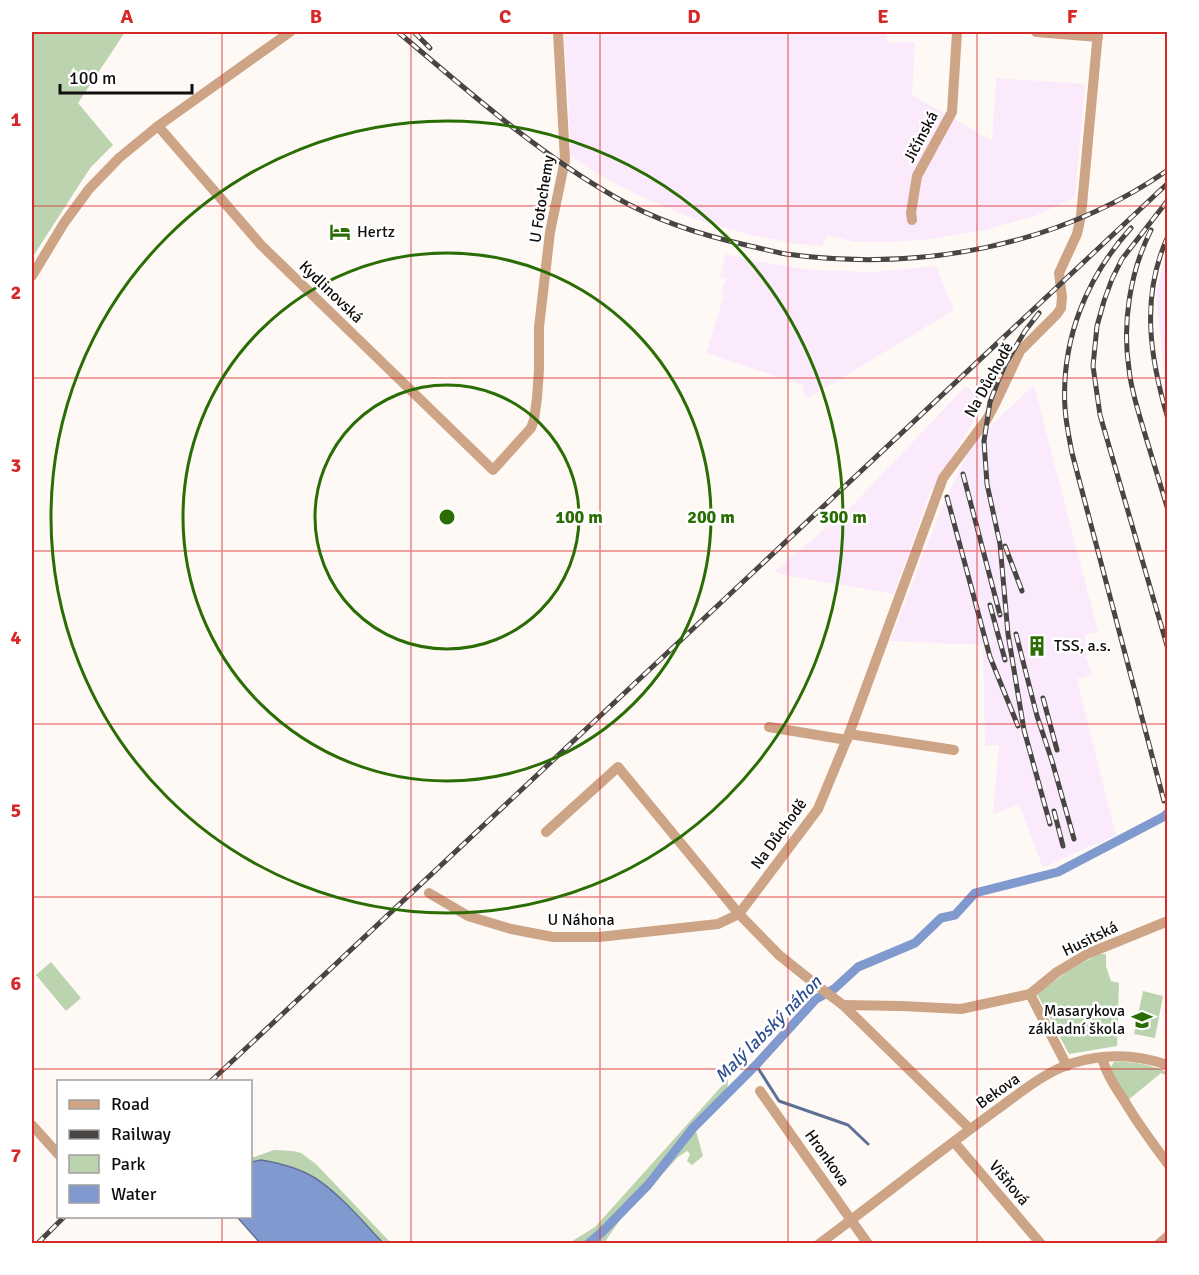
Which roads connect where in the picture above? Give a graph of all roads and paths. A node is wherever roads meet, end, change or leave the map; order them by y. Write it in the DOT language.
graph roads {
  1 [pos="290,32"];
  2 [pos="558,32"];
  3 [pos="957,32"];
  4 [pos="1036,32"];
  5 [pos="1098,34"];
  6 [pos="158,126"];
  7 [pos="912,220"];
  8 [pos="32,276"];
  9 [pos="493,470"];
  10 [pos="769,728"];
  11 [pos="848,737"];
  12 [pos="954,750"];
  13 [pos="546,832"];
  14 [pos="429,893"];
  15 [pos="739,914"];
  16 [pos="1167,921"];
  17 [pos="1030,994"];
  18 [pos="843,1005"];
  19 [pos="1102,1057"];
  20 [pos="1167,1065"];
  21 [pos="1067,1066"];
  22 [pos="760,1091"];
  23 [pos="32,1125"];
  24 [pos="970,1129"];
  25 [pos="954,1142"];
  26 [pos="57,1153"];
  27 [pos="1167,1164"];
  28 [pos="852,1220"];
  29 [pos="1167,1236"];
  30 [pos="819,1244"];
  31 [pos="868,1244"];
  32 [pos="1041,1244"];
  33 [pos="1159,1244"];
  1 -- 6 [label="street"];
  2 -- 9 [label="street, U Fotochemy"];
  3 -- 7 [label="street, Jičínská"];
  4 -- 5 [label="street"];
  5 -- 11 [label="street, Na Důchodě"];
  6 -- 8 [label="street"];
  6 -- 9 [label="street, Kydlinovská"];
  10 -- 11 [label="street"];
  11 -- 12 [label="street"];
  11 -- 15 [label="street, Na Důchodě"];
  13 -- 15 [label="street"];
  14 -- 15 [label="street, U Náhona"];
  15 -- 18 [label="street"];
  16 -- 17 [label="street, Husitská"];
  17 -- 18 [label="street"];
  17 -- 21 [label="street"];
  18 -- 24 [label="street"];
  19 -- 20 [label="street, Bekova"];
  19 -- 21 [label="street, Bekova"];
  19 -- 27 [label="street"];
  21 -- 24 [label="street, Bekova"];
  22 -- 28 [label="street, Hronkova"];
  23 -- 26 [label="street"];
  24 -- 25 [label="street, Bekova"];
  25 -- 28 [label="street, Bekova"];
  25 -- 32 [label="street, Višňová"];
  28 -- 30 [label="street, Bekova"];
  28 -- 31 [label="street, Hronkova"];
  29 -- 33 [label="street"];
}
